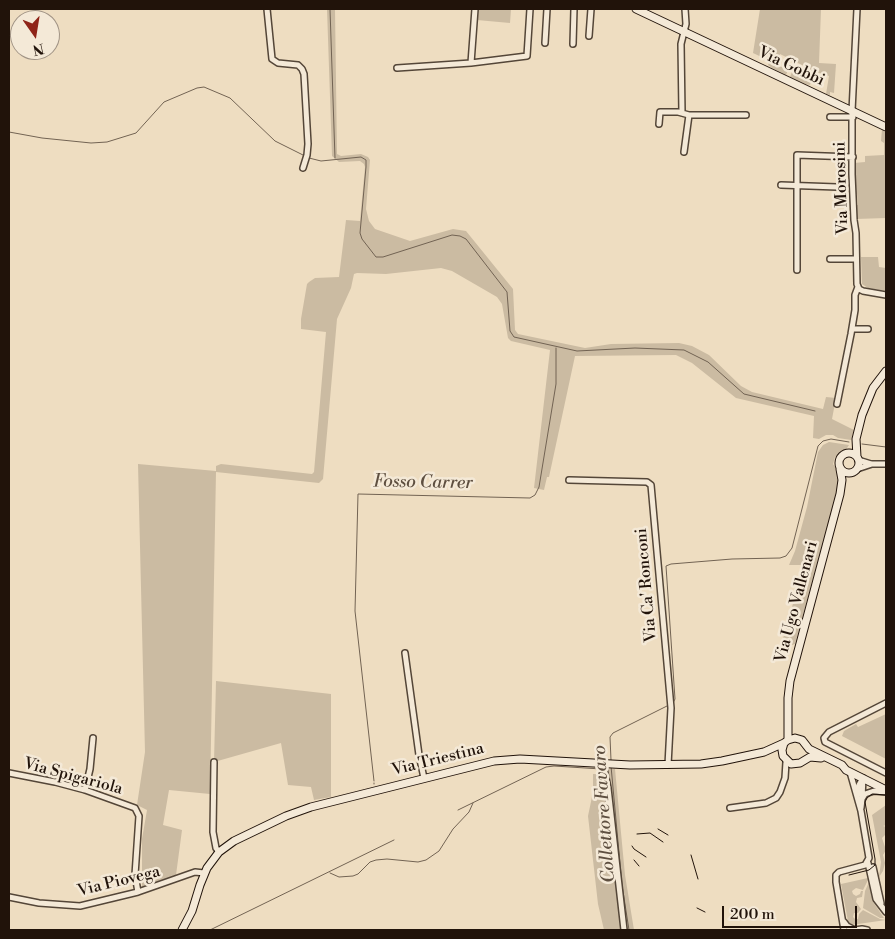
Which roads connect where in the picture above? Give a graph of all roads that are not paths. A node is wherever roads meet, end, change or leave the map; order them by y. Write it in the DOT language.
graph roads {
  1 [pos="267,9"];
  2 [pos="475,9"];
  3 [pos="530,9"];
  4 [pos="547,9"];
  5 [pos="574,9"];
  6 [pos="591,9"];
  7 [pos="636,9"];
  8 [pos="685,9"];
  9 [pos="857,9"];
  10 [pos="684,31"];
  11 [pos="589,36"];
  12 [pos="545,42"];
  13 [pos="573,44"];
  14 [pos="471,63"];
  15 [pos="397,68"];
  16 [pos="682,112"];
  17 [pos="853,114"];
  18 [pos="688,115"];
  19 [pos="746,115"];
  20 [pos="830,117"];
  21 [pos="659,124"];
  22 [pos="886,127"];
  23 [pos="684,152"];
  24 [pos="853,157"];
  25 [pos="303,168"];
  26 [pos="781,185"];
  27 [pos="797,185"];
  28 [pos="837,187"];
  29 [pos="830,259"];
  30 [pos="856,259"];
  31 [pos="796,270"];
  32 [pos="858,288"];
  33 [pos="886,295"];
  34 [pos="852,329"];
  35 [pos="868,329"];
  36 [pos="886,371"];
  37 [pos="837,404"];
  38 [pos="856,439"];
  39 [pos="844,454"];
  40 [pos="858,459"];
  41 [pos="872,464"];
  42 [pos="886,464"];
  43 [pos="840,469"];
  44 [pos="855,471"];
  45 [pos="569,480"];
  46 [pos="840,494"];
  47 [pos="405,654"];
  48 [pos="886,703"];
  49 [pos="789,718"];
  50 [pos="93,738"];
  51 [pos="799,739"];
  52 [pos="786,741"];
  53 [pos="807,746"];
  54 [pos="764,752"];
  55 [pos="806,758"];
  56 [pos="784,759"];
  57 [pos="214,762"];
  58 [pos="604,764"];
  59 [pos="796,764"];
  60 [pos="668,765"];
  61 [pos="848,771"];
  62 [pos="9,773"];
  63 [pos="886,773"];
  64 [pos="424,778"];
  65 [pos="785,778"];
  66 [pos="863,778"];
  67 [pos="85,790"];
  68 [pos="886,791"];
  69 [pos="860,800"];
  70 [pos="730,808"];
  71 [pos="219,852"];
  72 [pos="868,861"];
  73 [pos="204,873"];
  74 [pos="138,892"];
  75 [pos="9,897"];
  76 [pos="884,910"];
  77 [pos="843,920"];
  78 [pos="182,930"];
  79 [pos="624,930"];
  80 [pos="844,930"];
  81 [pos="854,930"];
  82 [pos="867,930"];
  1 -- 25 [label="street"];
  2 -- 14 [label="street"];
  3 -- 14 [label="street"];
  4 -- 12 [label="street"];
  5 -- 13 [label="street"];
  6 -- 11 [label="street"];
  7 -- 10 [label="street, Via Gobbi"];
  8 -- 10 [label="street"];
  9 -- 17 [label="street"];
  10 -- 16 [label="street"];
  10 -- 17 [label="street, Via Gobbi"];
  14 -- 15 [label="street"];
  16 -- 18 [label="street"];
  16 -- 21 [label="street"];
  17 -- 20 [label="street, Via Morosini"];
  17 -- 22 [label="street, Via Gobbi"];
  17 -- 24 [label="street, Via Morosini"];
  18 -- 19 [label="street"];
  18 -- 23 [label="street"];
  24 -- 27 [label="street"];
  24 -- 30 [label="street, Via Morosini"];
  26 -- 27 [label="street"];
  27 -- 28 [label="street"];
  27 -- 31 [label="street"];
  29 -- 30 [label="street"];
  30 -- 32 [label="street, Via Morosini"];
  32 -- 33 [label="street"];
  32 -- 34 [label="street, Via Morosini"];
  34 -- 35 [label="street"];
  34 -- 37 [label="street, Via Morosini"];
  36 -- 38 [label="street, Via Ugo Vallenari"];
  38 -- 39 [label="street, Via Ugo Vallenari"];
  38 -- 40 [label="street, Via Ugo Vallenari"];
  39 -- 40 [label="street"];
  39 -- 43 [label="street, Via Ugo Vallenari"];
  40 -- 41 [label="street"];
  40 -- 44 [label="street, Via Ugo Vallenari"];
  41 -- 42 [label="street"];
  41 -- 44 [label="street"];
  43 -- 44 [label="street"];
  43 -- 46 [label="street, Via Ugo Vallenari"];
  44 -- 46 [label="street, Via Ugo Vallenari"];
  45 -- 60 [label="street, Via Ca' Ronconi"];
  46 -- 49 [label="street, Via Ugo Vallenari"];
  47 -- 64 [label="street"];
  48 -- 63 [label="street"];
  49 -- 51 [label="street, Via Ugo Vallenari"];
  49 -- 52 [label="street, Via Ugo Vallenari"];
  50 -- 67 [label="street"];
  51 -- 52 [label="street"];
  51 -- 53 [label="street"];
  52 -- 54 [label="street, Via Triestina"];
  52 -- 56 [label="street"];
  53 -- 55 [label="street"];
  53 -- 61 [label="street"];
  54 -- 56 [label="street, Via Triestina"];
  54 -- 60 [label="street, Via Triestina"];
  55 -- 59 [label="street"];
  55 -- 61 [label="street"];
  56 -- 59 [label="street"];
  56 -- 65 [label="street"];
  57 -- 71 [label="street"];
  58 -- 60 [label="street, Via Triestina"];
  58 -- 64 [label="street, Via Triestina"];
  58 -- 79 [label="street"];
  59 -- 65 [label="street"];
  61 -- 66 [label="street"];
  61 -- 69 [label="street"];
  62 -- 67 [label="street, Via Spigariola"];
  64 -- 71 [label="street, Via Triestina"];
  65 -- 70 [label="street"];
  66 -- 68 [label="street"];
  66 -- 69 [label="street"];
  67 -- 74 [label="street, Via Spigariola"];
  68 -- 69 [label="street"];
  69 -- 72 [label="street"];
  71 -- 73 [label="street, Via Triestina"];
  72 -- 76 [label="street"];
  72 -- 77 [label="street"];
  73 -- 74 [label="street, Via Piovega"];
  73 -- 78 [label="street, Via Triestina"];
  74 -- 75 [label="street, Via Piovega"];
  77 -- 80 [label="street"];
  77 -- 81 [label="street"];
  81 -- 82 [label="street"];
}
